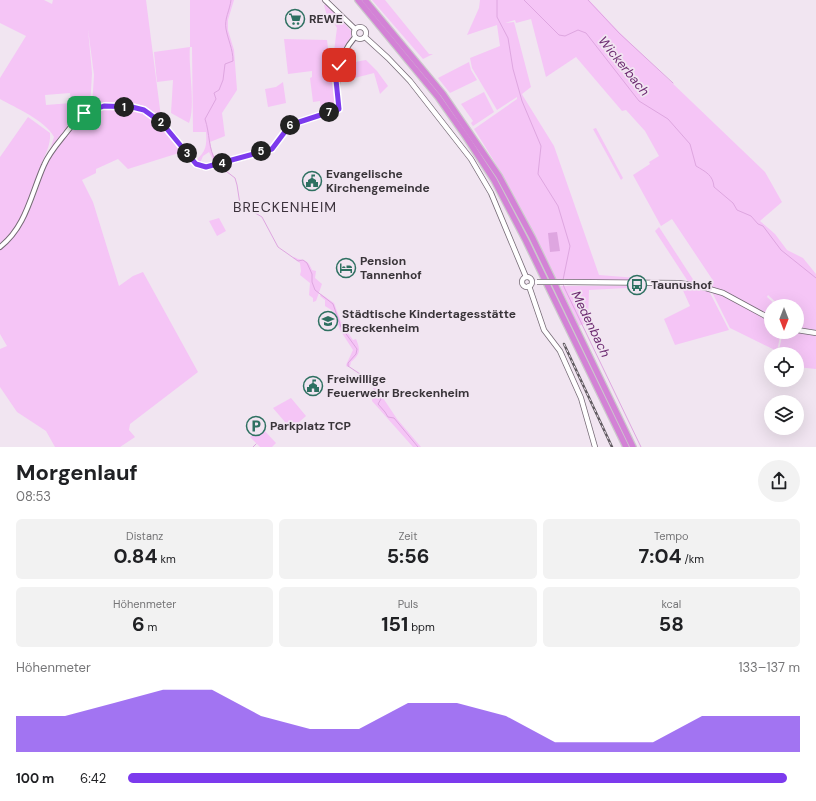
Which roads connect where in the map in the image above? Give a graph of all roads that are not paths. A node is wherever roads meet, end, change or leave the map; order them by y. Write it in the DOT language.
graph roads {
  1 [pos="325,0"];
  2 [pos="358,0"];
  3 [pos="365,0"];
  4 [pos="355,29"];
  5 [pos="356,37"];
  6 [pos="364,37"];
  7 [pos="464,129"];
  8 [pos="469,136"];
  9 [pos="0,247"];
  10 [pos="526,277"];
  11 [pos="532,283"];
  12 [pos="764,315"];
  13 [pos="804,331"];
  14 [pos="816,333"];
  15 [pos="595,447"];
  16 [pos="626,447"];
  17 [pos="633,447"];
  1 -- 4 [label="main road"];
  2 -- 7 [label="highway"];
  3 -- 7 [label="highway"];
  4 -- 5 [label="main road"];
  4 -- 6 [label="main road"];
  5 -- 6 [label="main road"];
  5 -- 9 [label="street"];
  6 -- 10 [label="main road"];
  7 -- 8 [label="highway"];
  8 -- 16 [label="highway"];
  8 -- 17 [label="highway"];
  10 -- 11 [label="main road"];
  10 -- 11 [label="main road"];
  11 -- 12 [label="main road, bridge"];
  11 -- 15 [label="main road"];
  13 -- 14 [label="main road"];
}
